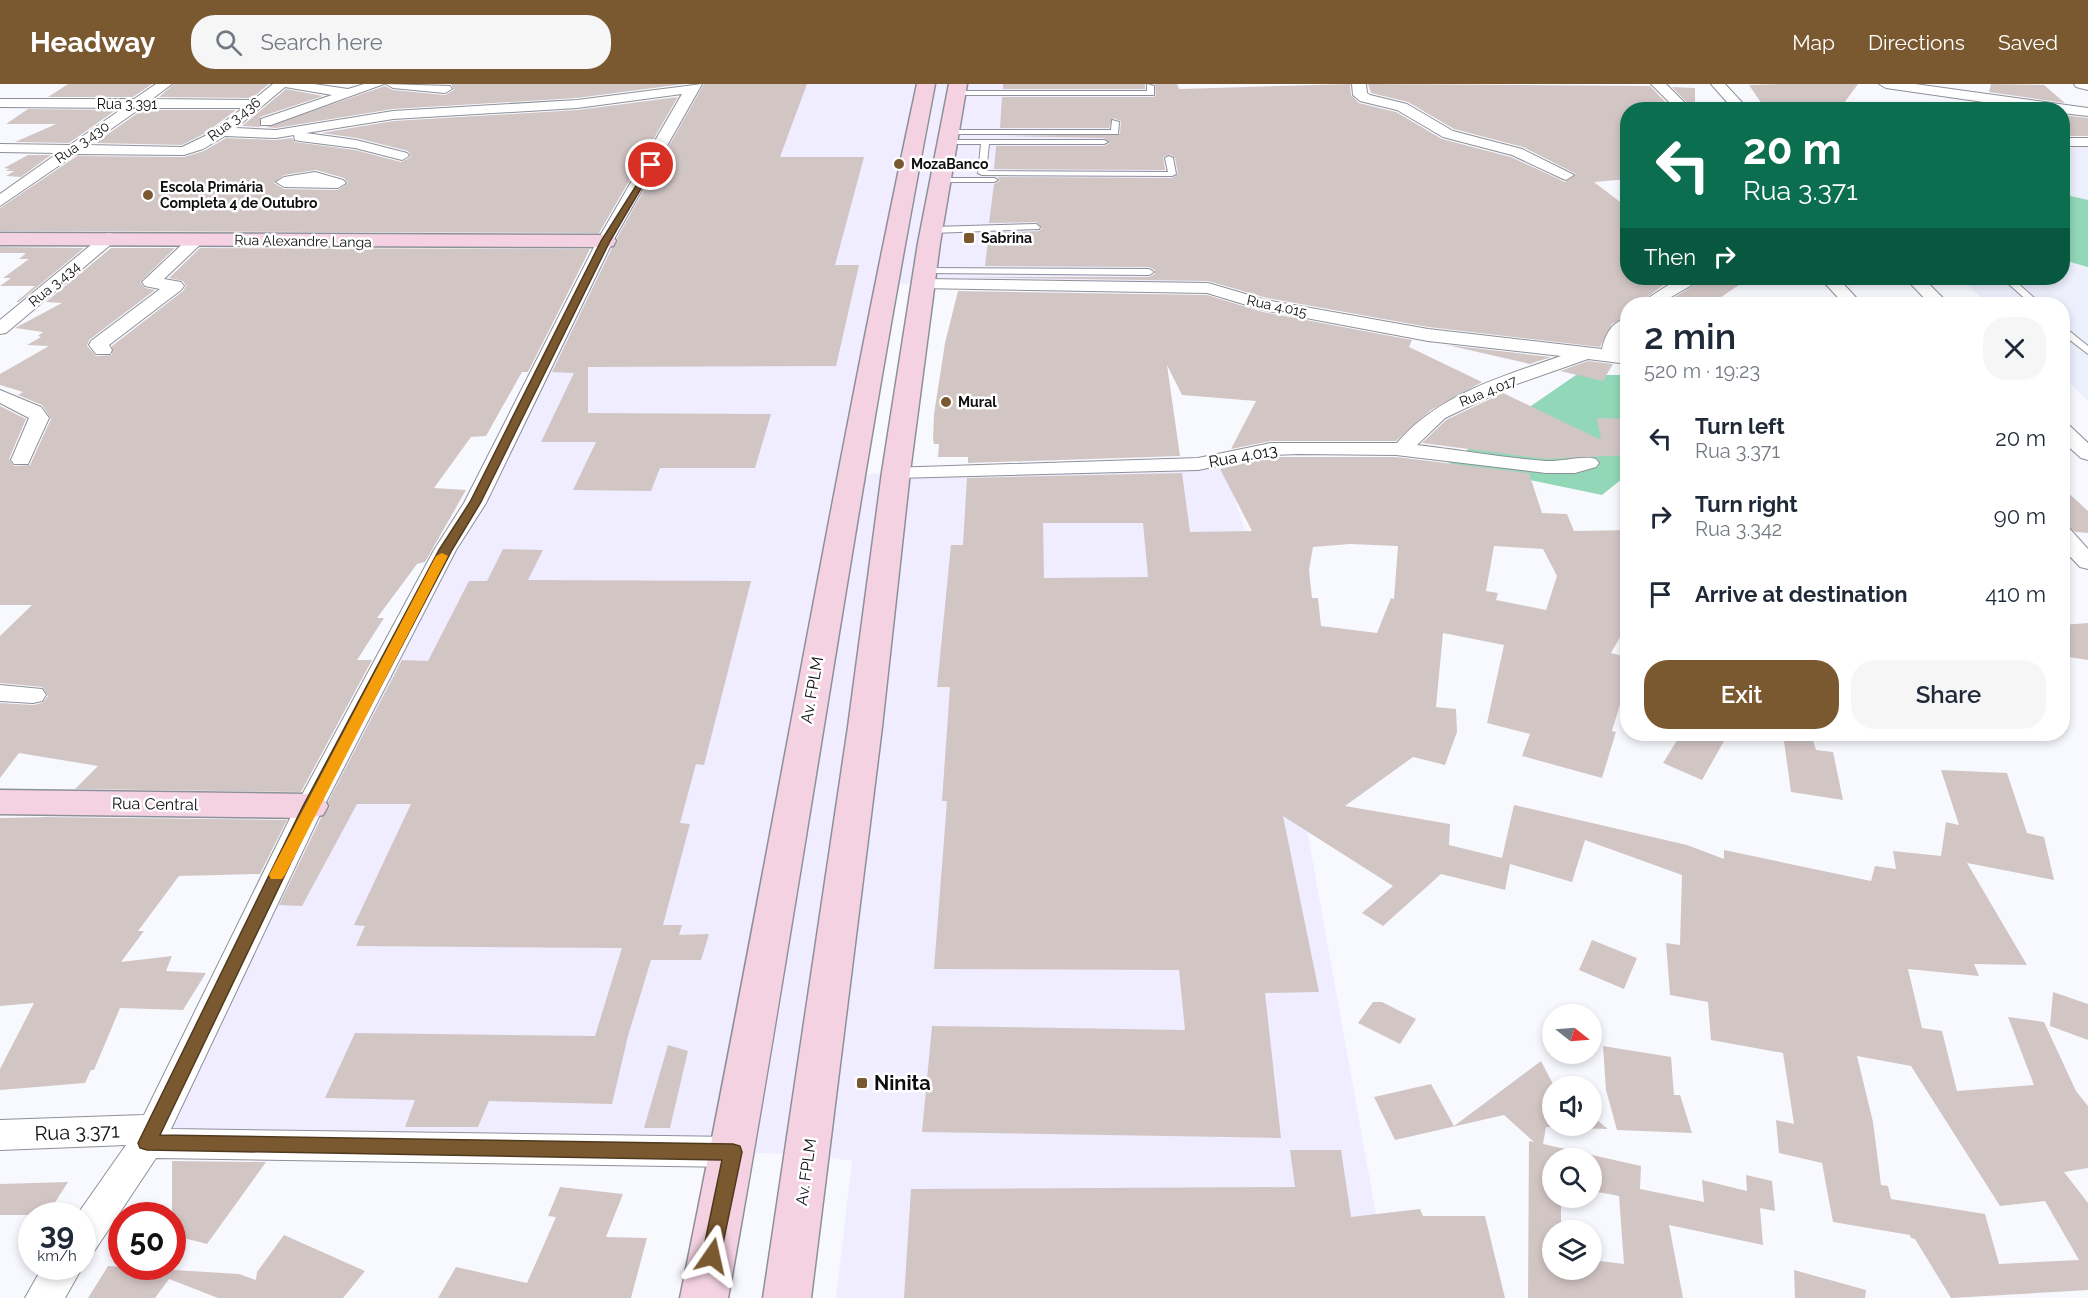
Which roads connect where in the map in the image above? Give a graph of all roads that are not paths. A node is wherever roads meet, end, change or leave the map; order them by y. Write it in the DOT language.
graph roads {
  1 [pos="165,84"];
  2 [pos="281,84"];
  3 [pos="288,84"];
  4 [pos="376,84"];
  5 [pos="393,84"];
  6 [pos="926,84"];
  7 [pos="1359,84"];
  8 [pos="1658,84"];
  9 [pos="1718,84"];
  10 [pos="1886,84"];
  11 [pos="2081,84"];
  12 [pos="1150,86"];
  13 [pos="2088,86"];
  14 [pos="694,87"];
  15 [pos="445,89"];
  16 [pos="957,89"];
  17 [pos="23,90"];
  18 [pos="350,93"];
  19 [pos="1677,102"];
  20 [pos="1735,102"];
  21 [pos="2016,102"];
  22 [pos="1,104"];
  23 [pos="136,104"];
  24 [pos="255,104"];
  25 [pos="2070,110"];
  26 [pos="2088,112"];
  27 [pos="918,121"];
  28 [pos="1115,122"];
  29 [pos="221,131"];
  30 [pos="239,131"];
  31 [pos="951,132"];
  32 [pos="276,134"];
  33 [pos="1104,142"];
  34 [pos="2070,142"];
  35 [pos="2088,142"];
  36 [pos="985,143"];
  37 [pos="0,148"];
  38 [pos="71,150"];
  39 [pos="402,156"];
  40 [pos="1169,158"];
  41 [pos="1566,176"];
  42 [pos="942,180"];
  43 [pos="1167,180"];
  44 [pos="0,201"];
  45 [pos="1003,221"];
  46 [pos="934,226"];
  47 [pos="1036,227"];
  48 [pos="109,238"];
  49 [pos="0,239"];
  50 [pos="197,239"];
  51 [pos="606,241"];
  52 [pos="1149,272"];
  53 [pos="925,277"];
  54 [pos="1682,285"];
  55 [pos="1835,285"];
  56 [pos="1921,285"];
  57 [pos="2015,285"];
  58 [pos="1661,297"];
  59 [pos="1846,297"];
  60 [pos="1933,297"];
  61 [pos="2028,297"];
  62 [pos="0,329"];
  63 [pos="1620,330"];
  64 [pos="2070,335"];
  65 [pos="103,350"];
  66 [pos="2088,351"];
  67 [pos="1587,353"];
  68 [pos="1619,357"];
  69 [pos="0,396"];
  70 [pos="2070,437"];
  71 [pos="1402,450"];
  72 [pos="2088,454"];
  73 [pos="21,460"];
  74 [pos="1589,463"];
  75 [pos="896,472"];
  76 [pos="2070,543"];
  77 [pos="2088,562"];
  78 [pos="0,693"];
  79 [pos="33,694"];
  80 [pos="0,802"];
  81 [pos="310,806"];
  82 [pos="0,1135"];
  83 [pos="150,1136"];
  84 [pos="733,1152"];
  85 [pos="96,1217"];
  86 [pos="55,1280"];
  87 [pos="44,1298"];
  88 [pos="704,1298"];
  89 [pos="787,1298"];
  1 -- 23 [label="street, Rua 3.430"];
  2 -- 24 [label="street, Rua 3.436"];
  3 -- 18 [label="street"];
  4 -- 18 [label="street"];
  5 -- 15 [label="street"];
  6 -- 27 [label="main road, Av. FPLM"];
  7 -- 41 [label="street"];
  8 -- 19 [label="street"];
  9 -- 20 [label="street"];
  10 -- 21 [label="street"];
  11 -- 13 [label="street"];
  12 -- 16 [label="lane"];
  14 -- 32 [label="street"];
  14 -- 51 [label="street"];
  16 -- 31 [label="main road, Av. FPLM"];
  17 -- 22 [label="street"];
  18 -- 30 [label="street"];
  22 -- 23 [label="street, Rua 3.391"];
  23 -- 24 [label="street, Rua 3.391"];
  23 -- 38 [label="street, Rua 3.430"];
  24 -- 29 [label="street, Rua 3.436"];
  25 -- 26 [label="street"];
  27 -- 31 [label="main road"];
  27 -- 84 [label="main road, Av. FPLM"];
  28 -- 31 [label="lane"];
  29 -- 30 [label="street"];
  29 -- 38 [label="street, Rua 3.436"];
  30 -- 32 [label="street"];
  31 -- 36 [label="lane"];
  31 -- 42 [label="main road, Av. FPLM"];
  32 -- 39 [label="street"];
  33 -- 36 [label="lane"];
  34 -- 35 [label="street"];
  36 -- 40 [label="lane"];
  37 -- 38 [label="street"];
  38 -- 44 [label="street, Rua 3.430"];
  42 -- 43 [label="lane"];
  42 -- 46 [label="main road, Av. FPLM"];
  45 -- 46 [label="lane"];
  46 -- 47 [label="lane"];
  46 -- 53 [label="main road, Av. FPLM"];
  48 -- 49 [label="main road, Rua Alexandre Langa"];
  48 -- 50 [label="main road, Rua Alexandre Langa"];
  48 -- 62 [label="street, Rua 3.434"];
  50 -- 51 [label="main road, Rua Alexandre Langa"];
  50 -- 65 [label="street"];
  51 -- 81 [label="street"];
  52 -- 53 [label="lane"];
  53 -- 67 [label="street, Rua 4.015"];
  53 -- 75 [label="main road, Av. FPLM"];
  54 -- 58 [label="street"];
  55 -- 59 [label="street"];
  56 -- 60 [label="street"];
  57 -- 61 [label="lane"];
  63 -- 68 [label="street"];
  64 -- 66 [label="lane"];
  67 -- 68 [label="street, Rua 4.015"];
  67 -- 71 [label="street, Rua 4.017"];
  69 -- 73 [label="street"];
  70 -- 72 [label="street"];
  71 -- 74 [label="street, Rua 4.013"];
  71 -- 75 [label="street, Rua 4.013"];
  75 -- 89 [label="main road, Av. FPLM"];
  76 -- 77 [label="street"];
  78 -- 79 [label="street"];
  80 -- 81 [label="main road, Rua Central"];
  81 -- 83 [label="street"];
  82 -- 83 [label="street, Rua 3.371"];
  83 -- 84 [label="street, Rua 3.371"];
  83 -- 85 [label="street"];
  84 -- 88 [label="main road, Av. FPLM"];
  86 -- 87 [label="street"];
}
